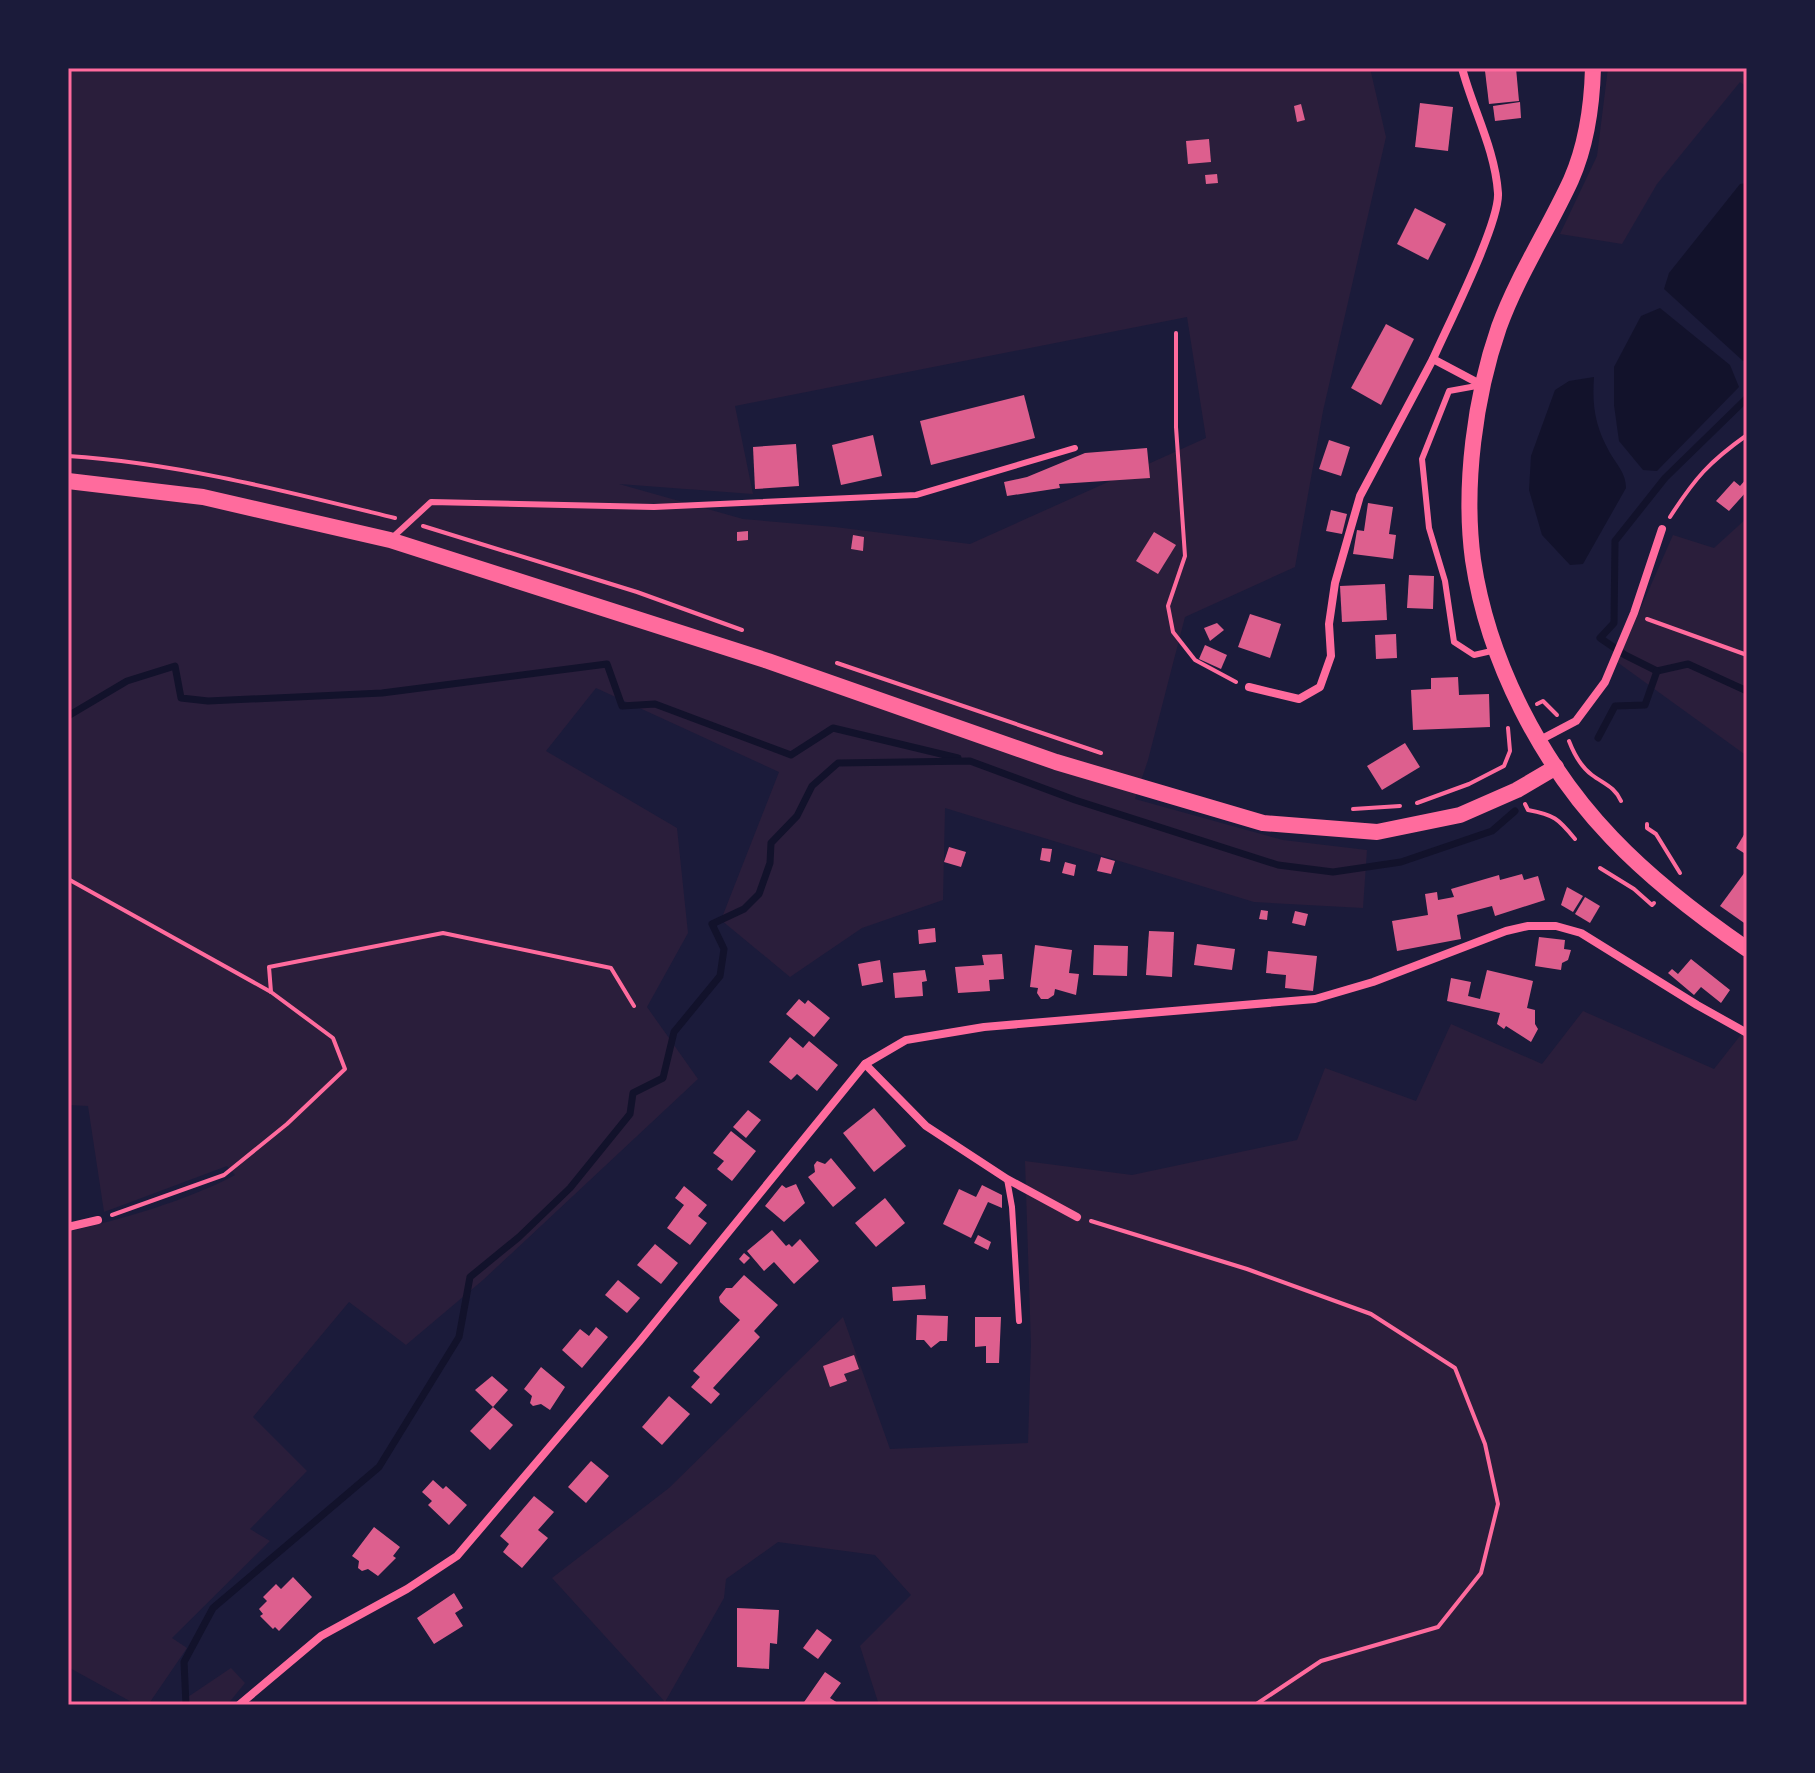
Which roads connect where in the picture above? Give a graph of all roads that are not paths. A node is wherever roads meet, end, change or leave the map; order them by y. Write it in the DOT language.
graph roads {
  1 [pos="1462,68"];
  2 [pos="1593,68"];
  3 [pos="1433,359"];
  4 [pos="1482,385"];
  5 [pos="1075,448"];
  6 [pos="68,481"];
  7 [pos="1662,529"];
  8 [pos="390,540"];
  9 [pos="1497,650"];
  10 [pos="1249,687"];
  11 [pos="1540,740"];
  12 [pos="1556,767"];
  13 [pos="1747,949"];
  14 [pos="1747,1033"];
  15 [pos="865,1064"];
  16 [pos="1007,1179"];
  17 [pos="1077,1217"];
  18 [pos="98,1220"];
  19 [pos="68,1227"];
  20 [pos="1019,1321"];
  21 [pos="239,1705"];
  1 -- 3 [label="street"];
  2 -- 4 [label="main road"];
  3 -- 4 [label="street"];
  3 -- 10 [label="street"];
  4 -- 9 [label="main road"];
  4 -- 9 [label="lane"];
  5 -- 8 [label="lane"];
  6 -- 8 [label="main road"];
  7 -- 11 [label="street"];
  8 -- 12 [label="main road"];
  9 -- 11 [label="main road"];
  11 -- 12 [label="main road"];
  12 -- 13 [label="main road"];
  14 -- 15 [label="street"];
  15 -- 16 [label="street"];
  15 -- 21 [label="street"];
  16 -- 17 [label="street"];
  16 -- 20 [label="lane"];
  18 -- 19 [label="street"];
}
